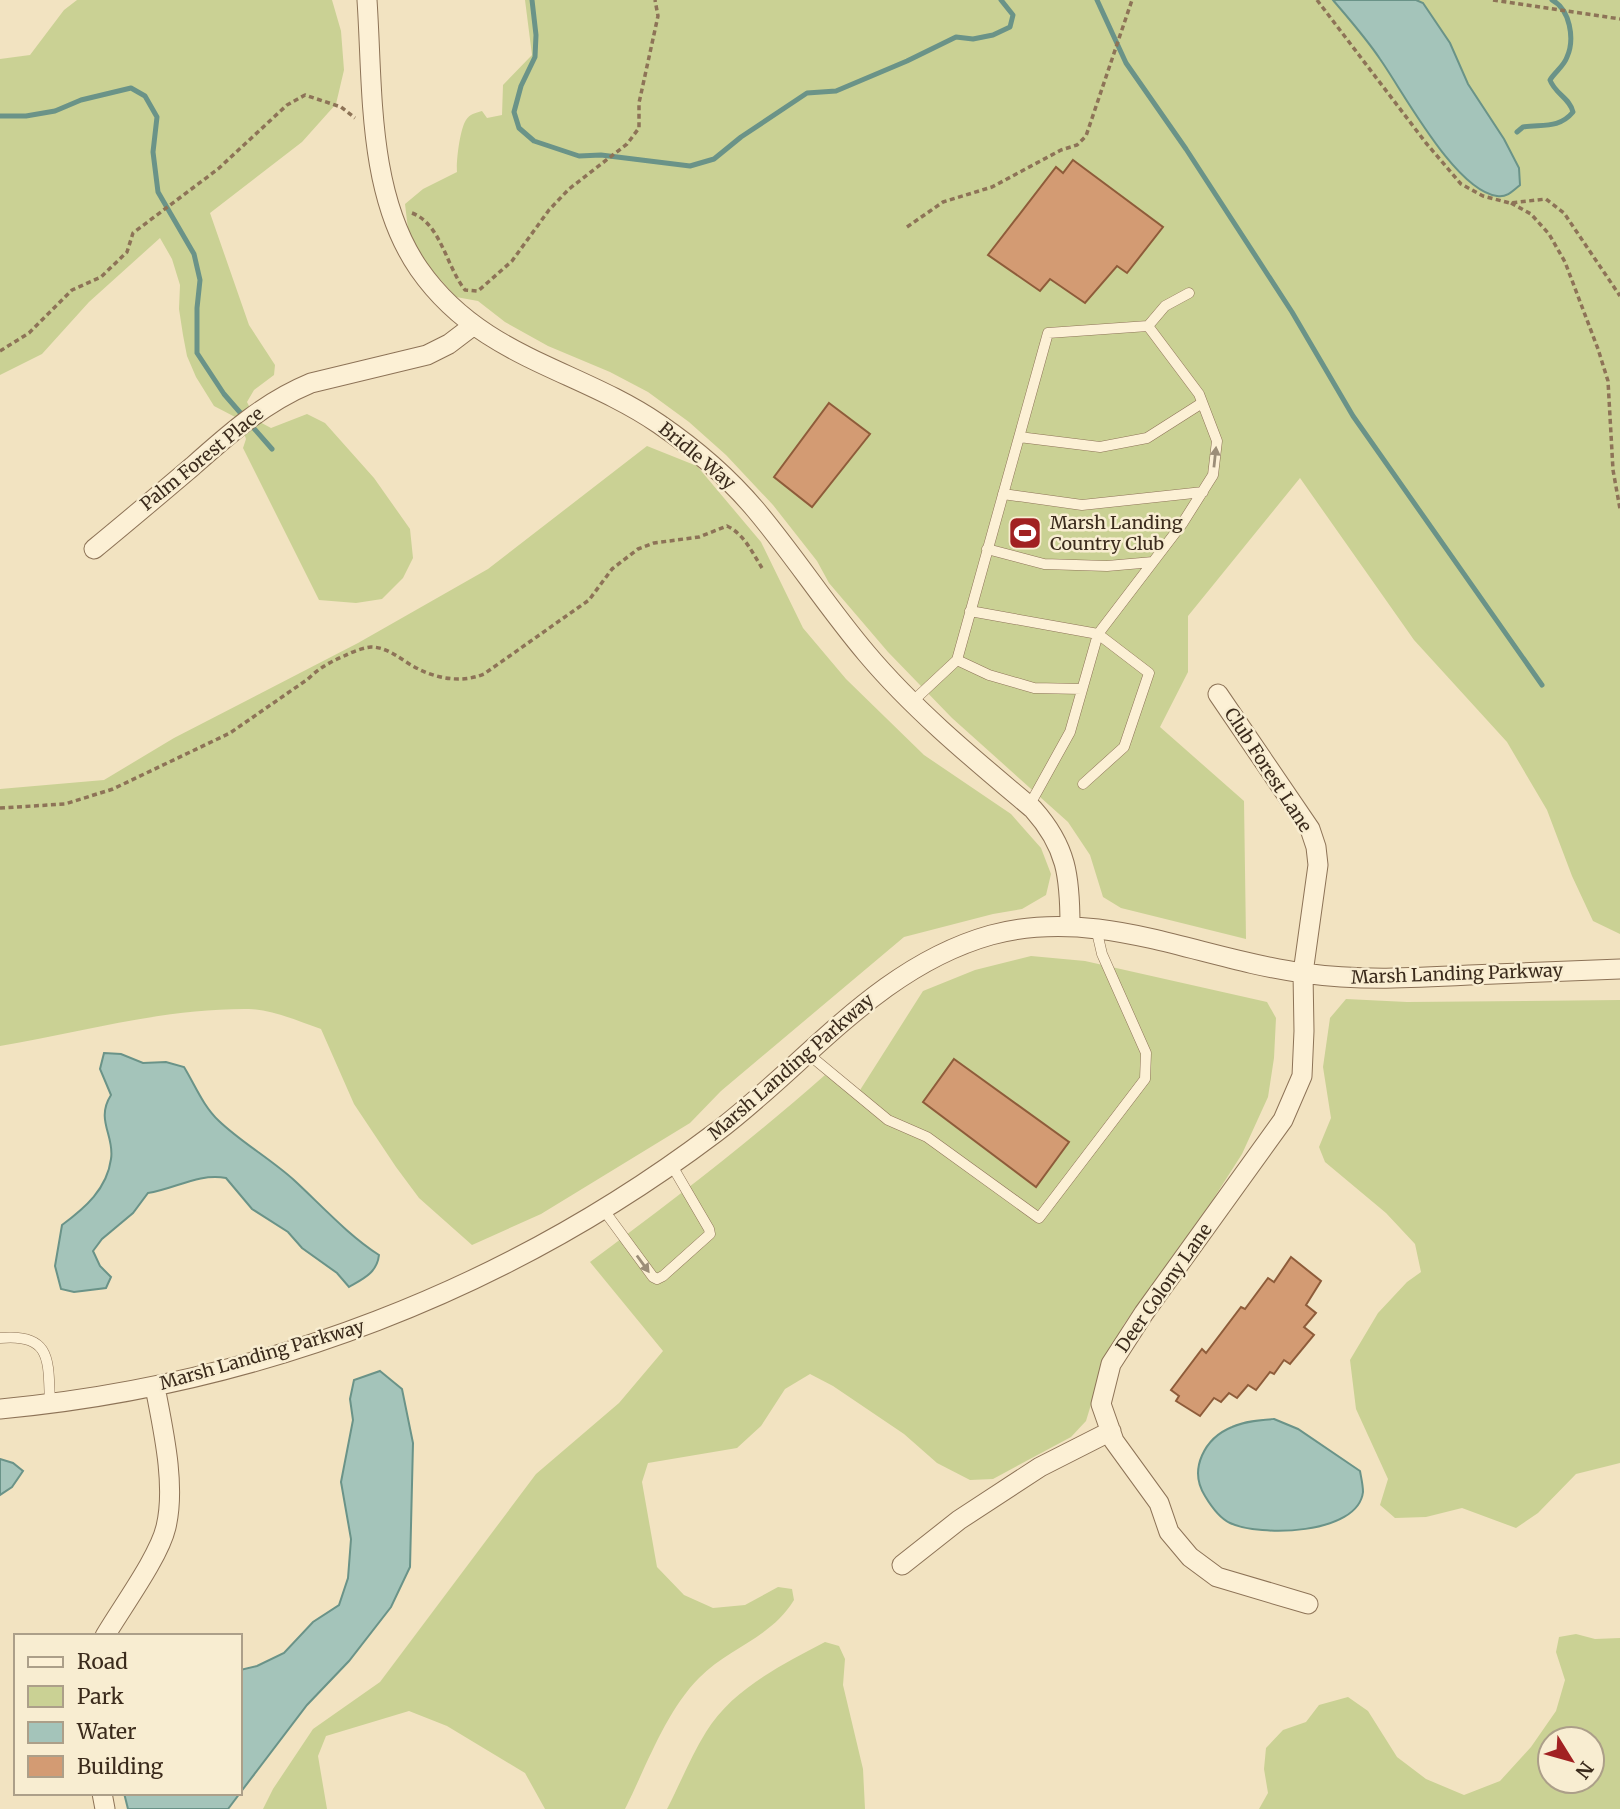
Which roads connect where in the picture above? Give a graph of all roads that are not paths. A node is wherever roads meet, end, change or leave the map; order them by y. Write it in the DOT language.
graph roads {
  1 [pos="368,0"];
  2 [pos="1189,293"];
  3 [pos="474,325"];
  4 [pos="1148,326"];
  5 [pos="1202,403"];
  6 [pos="1019,437"];
  7 [pos="1203,492"];
  8 [pos="1003,494"];
  9 [pos="94,549"];
  10 [pos="988,549"];
  11 [pos="1153,562"];
  12 [pos="970,611"];
  13 [pos="1098,634"];
  14 [pos="957,660"];
  15 [pos="1082,689"];
  16 [pos="1218,694"];
  17 [pos="912,702"];
  18 [pos="1083,784"];
  19 [pos="1029,806"];
  20 [pos="1070,926"];
  21 [pos="1096,927"];
  22 [pos="1620,969"];
  23 [pos="1303,973"];
  24 [pos="807,1053"];
  25 [pos="671,1164"];
  26 [pos="603,1209"];
  27 [pos="0,1338"];
  28 [pos="155,1387"];
  29 [pos="50,1404"];
  30 [pos="0,1409"];
  31 [pos="1111,1431"];
  32 [pos="902,1565"];
  33 [pos="1308,1604"];
  34 [pos="106,1634"];
  1 -- 3 [label="street, Bridle Way"];
  2 -- 4 [label="lane"];
  3 -- 9 [label="street, Palm Forest Place"];
  3 -- 17 [label="street, Bridle Way"];
  4 -- 5 [label="lane"];
  4 -- 6 [label="lane"];
  5 -- 6 [label="lane"];
  7 -- 5 [label="lane, one-way"];
  6 -- 8 [label="lane"];
  7 -- 8 [label="lane"];
  7 -- 11 [label="lane"];
  8 -- 10 [label="lane"];
  10 -- 11 [label="lane"];
  10 -- 12 [label="lane"];
  11 -- 13 [label="lane"];
  12 -- 13 [label="lane"];
  12 -- 14 [label="lane"];
  13 -- 15 [label="lane"];
  13 -- 18 [label="lane"];
  14 -- 15 [label="lane"];
  14 -- 17 [label="lane"];
  15 -- 19 [label="lane"];
  16 -- 23 [label="street, Club Forest Lane"];
  17 -- 19 [label="street, Bridle Way"];
  19 -- 20 [label="street, Bridle Way"];
  20 -- 21 [label="street, Marsh Landing Parkway"];
  20 -- 24 [label="street, Marsh Landing Parkway"];
  21 -- 23 [label="street, Marsh Landing Parkway"];
  21 -- 24 [label="lane"];
  22 -- 23 [label="street, Marsh Landing Parkway"];
  23 -- 31 [label="street, Deer Colony Lane"];
  24 -- 25 [label="street, Marsh Landing Parkway"];
  25 -- 26 [label="street, Marsh Landing Parkway"];
  26 -- 25 [label="lane, one-way"];
  26 -- 28 [label="street, Marsh Landing Parkway"];
  27 -- 29 [label="lane"];
  28 -- 29 [label="street, Marsh Landing Parkway"];
  28 -- 34 [label="street"];
  29 -- 30 [label="street, Marsh Landing Parkway"];
  31 -- 32 [label="street"];
  31 -- 33 [label="street, Deer Colony Lane"];
}
